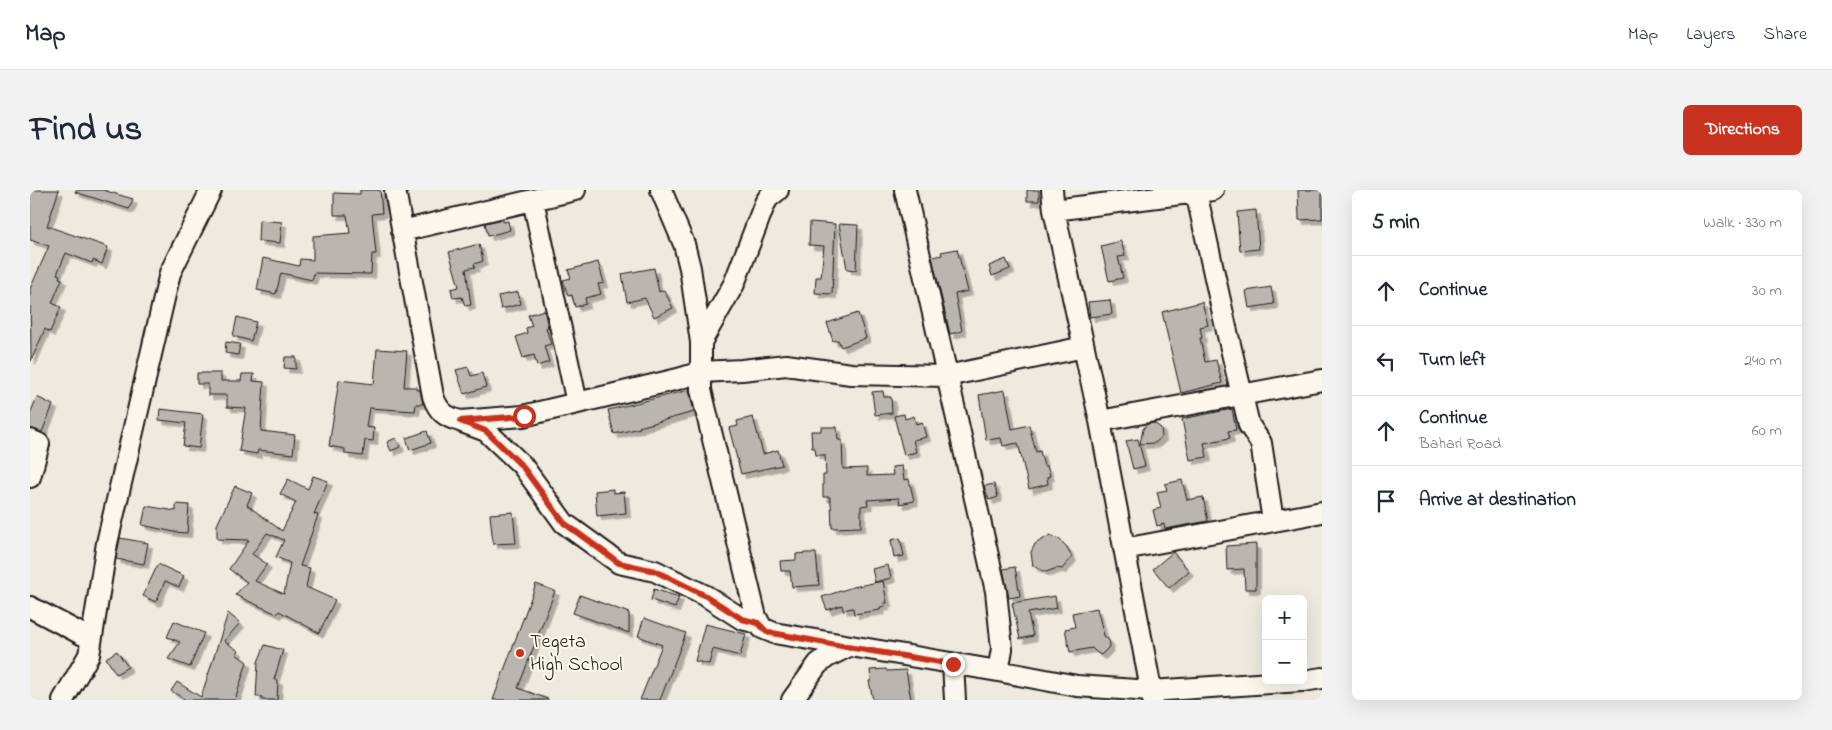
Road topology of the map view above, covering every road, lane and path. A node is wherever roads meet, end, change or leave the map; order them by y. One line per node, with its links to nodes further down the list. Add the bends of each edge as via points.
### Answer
1 (211, 190): 28 (street, via 170,273 107,542)
2 (395, 190): 11 (street)
3 (575, 190): 9 (street)
4 (661, 190): 12 (street, via 684,244)
5 (778, 190): 12 (street, via 765,203 734,284)
6 (905, 190): 15 (street)
7 (1052, 190): 10 (street)
8 (1204, 191): 10 (street); 17 (street)
9 (533, 200): 11 (street); 18 (street)
10 (1054, 210): 13 (street)
11 (402, 231): 19 (street, via 433,396 442,413)
12 (701, 342): 14 (street)
13 (1084, 347): 15 (street); 20 (street)
14 (701, 372): 15 (street, via 786,365 851,374); 18 (street); 27 (street, via 701,390)
15 (947, 376): 31 (street, via 996,591 1002,649)
16 (1322, 380): 17 (street)
17 (1242, 395): 20 (street); 24 (street, via 1249,425 1262,443)
18 (577, 403): 19 (street, via 524,416)
19 (460, 421): 27 (street, via 486,431 522,466 564,523 619,563 655,571 706,596 742,619)
20 (1100, 421): 25 (street)
21 (30, 440): 22 (street, via 39,444)
22 (30, 477)
23 (1322, 512): 24 (street)
24 (1273, 521): 25 (street)
25 (1124, 549): 35 (street)
26 (30, 607): 28 (street)
27 (758, 623): 29 (street, via 774,634)
28 (91, 639): 36 (street, via 89,655)
29 (847, 647): 30 (street); 37 (street, via 818,664)
30 (953, 664): 31 (street); 38 (street)
31 (998, 671): 35 (street)
32 (1322, 678): 33 (street)
33 (1307, 680)
34 (1262, 685): 35 (street)
35 (1152, 696)
36 (63, 700)
37 (792, 700)
38 (955, 700)

